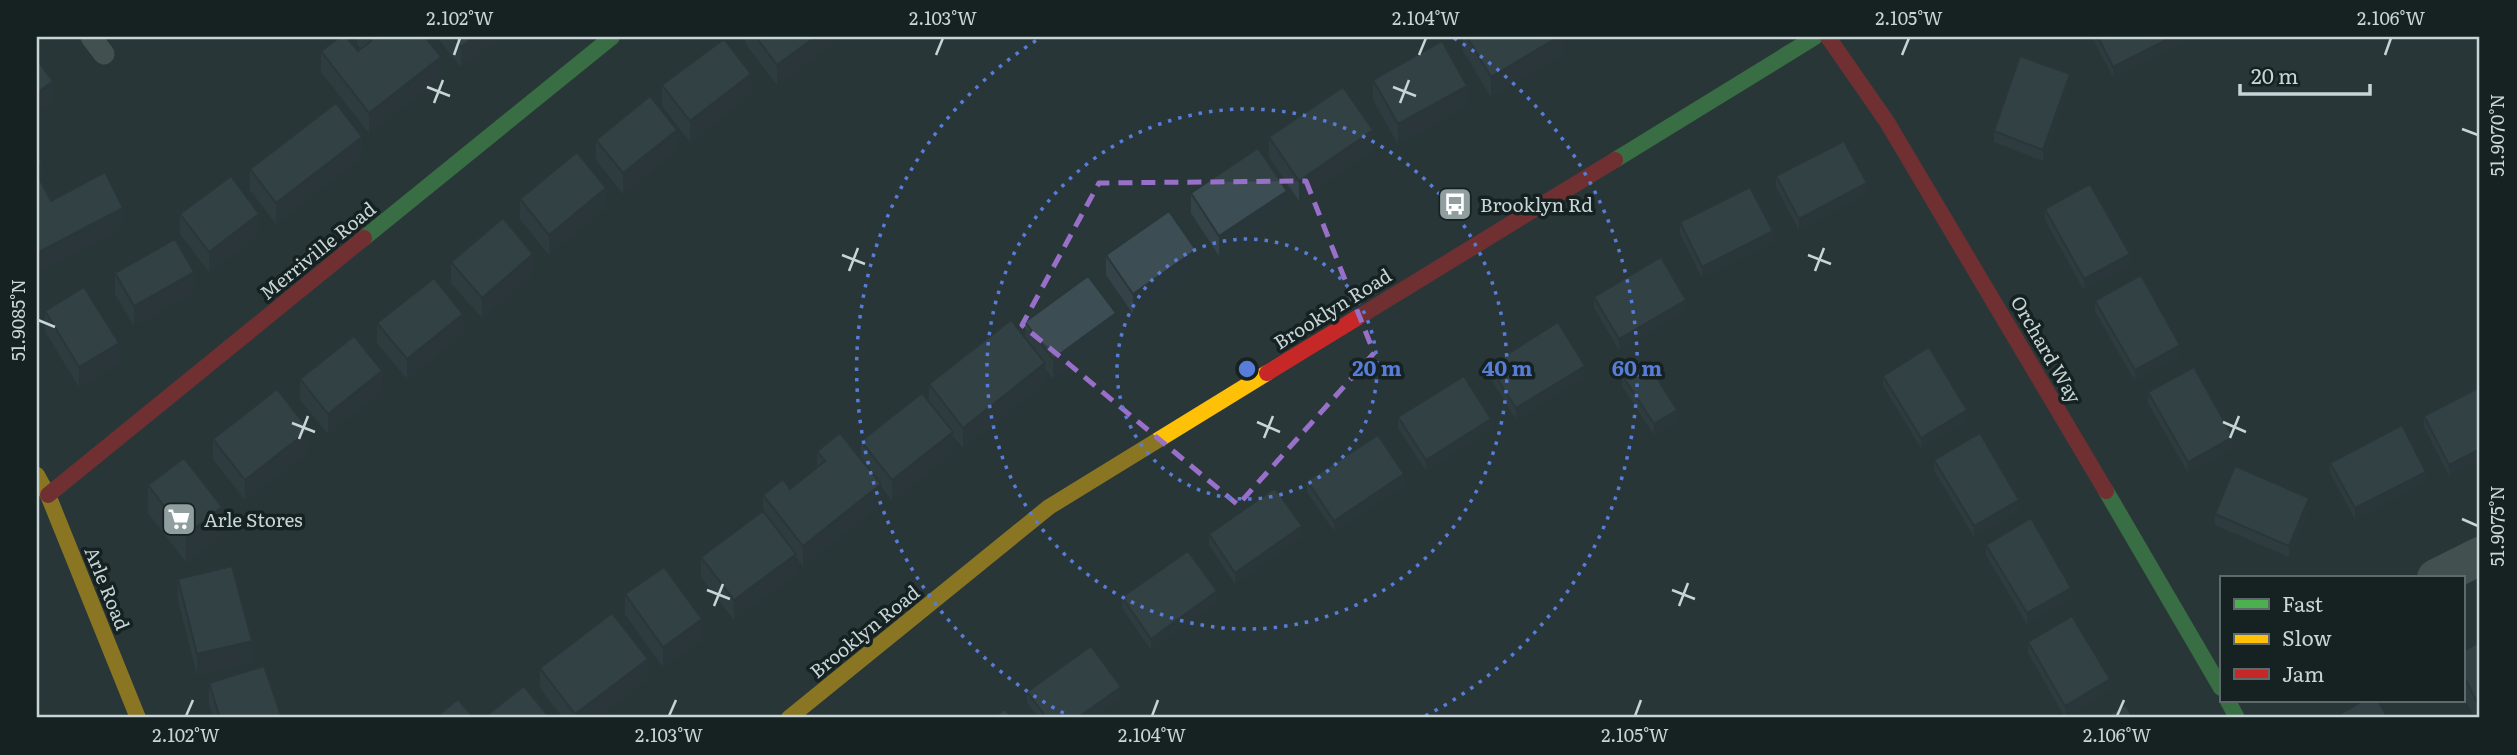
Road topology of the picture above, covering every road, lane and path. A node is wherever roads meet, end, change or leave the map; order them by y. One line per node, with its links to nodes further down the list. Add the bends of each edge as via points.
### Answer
1 (91, 37): 5 (lane)
2 (612, 37): 7 (street, Merriville Road)
3 (1815, 37): 13 (street, Brooklyn Road, via 1049,507)
4 (1828, 37): 10 (street, Orchard Way, via 1947,221)
5 (104, 54)
6 (37, 475): 7 (street, Arle Road)
7 (48, 495): 12 (street, Arle Road)
8 (2480, 556): 9 (street)
9 (2440, 576)
10 (2220, 685)
11 (2229, 702): 14 (street)
12 (138, 718)
13 (789, 718)
14 (2237, 718)

